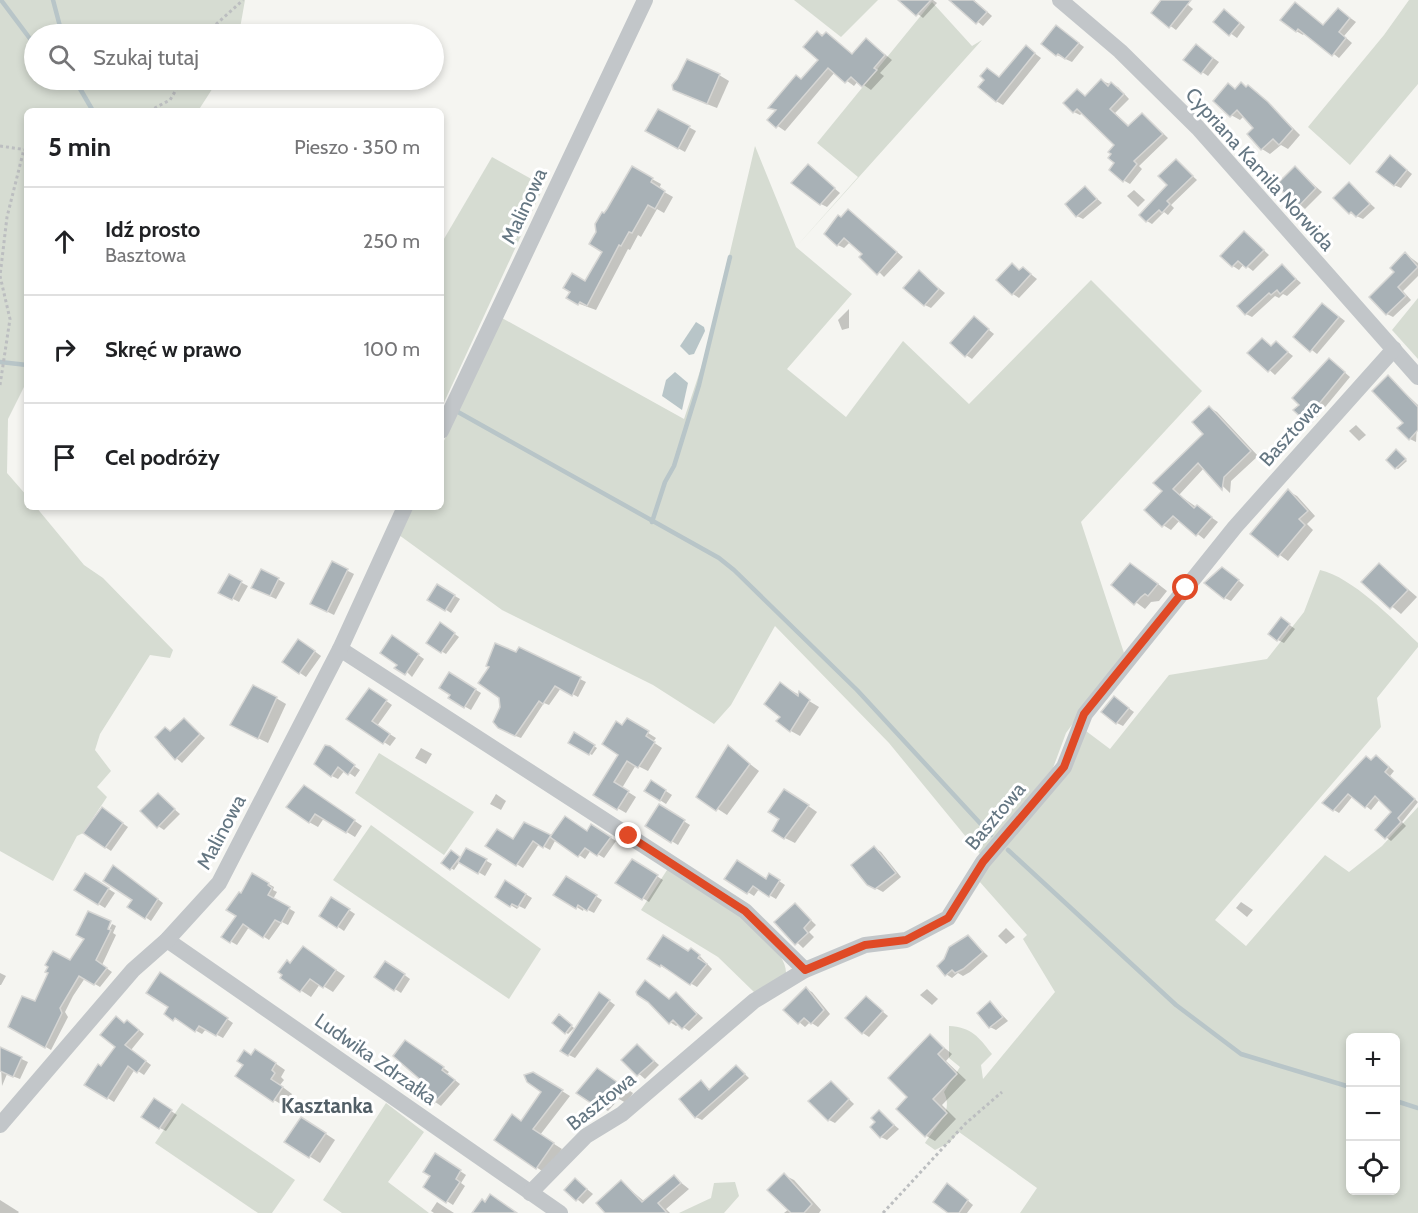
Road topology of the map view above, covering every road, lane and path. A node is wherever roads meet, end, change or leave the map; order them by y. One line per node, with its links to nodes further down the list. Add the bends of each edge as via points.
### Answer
1 (243, 0): 4 (path)
2 (645, 0): 13 (street, Malinowa)
3 (1060, 0): 10 (street, Cypriana Kamila Norwida, via 1120,51 1198,128)
4 (219, 24)
5 (176, 90): 6 (path, via 170,100)
6 (155, 108)
7 (0, 146): 8 (path)
8 (24, 150)
9 (24, 157): 12 (path, via 7,217 0,276 10,319)
10 (1394, 349): 11 (street, Cypriana Kamila Norwida); 17 (street, Basztowa, via 1235,527 1084,714 1064,767 983,862 948,918 906,940 865,945)
11 (1418, 377)
12 (0, 385)
13 (444, 424)
14 (404, 510): 15 (street, Malinowa)
15 (340, 649): 16 (street, Malinowa, via 219,883); 17 (street, via 745,911)
16 (167, 940): 19 (street, Malinowa, via 133,970); 20 (street, Ludwika Zdrzałka)
17 (805, 970): 20 (street, Basztowa, via 754,1001 622,1114 586,1136)
18 (1002, 1092): 22 (path, via 965,1124)
19 (0, 1125)
20 (530, 1193): 21 (street, Ludwika Zdrzałka)
21 (560, 1213)
22 (883, 1213)

